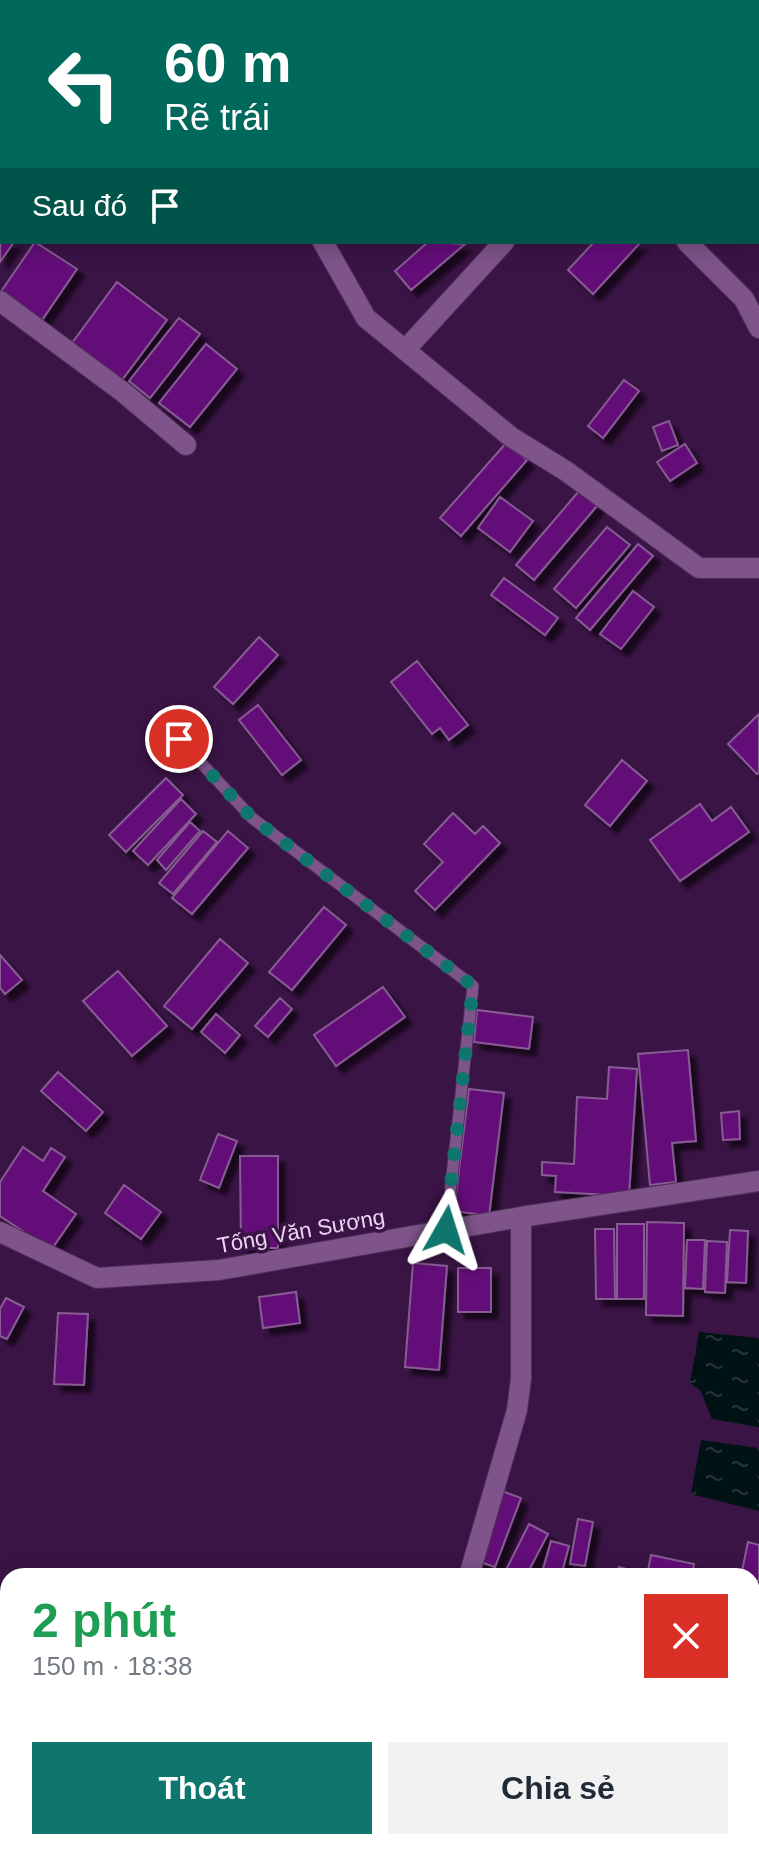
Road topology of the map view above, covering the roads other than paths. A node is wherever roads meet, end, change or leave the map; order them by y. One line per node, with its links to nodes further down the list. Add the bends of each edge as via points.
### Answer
1 (324, 244): 6 (street, via 366,318)
2 (502, 244): 6 (street)
3 (689, 244): 5 (street, via 744,299)
4 (0, 301): 7 (street)
5 (759, 328)
6 (406, 349): 8 (street, via 511,437 699,568)
7 (186, 445)
8 (759, 568)
9 (179, 739): 12 (lane, via 252,818 473,986)
10 (759, 1181): 11 (street, Tống Văn Sương)
11 (521, 1217): 12 (street, Tống Văn Sương); 14 (street, via 517,1410)
12 (446, 1230): 13 (street, Tống Văn Sương, via 219,1270 97,1278)
13 (0, 1232)
14 (471, 1568)

